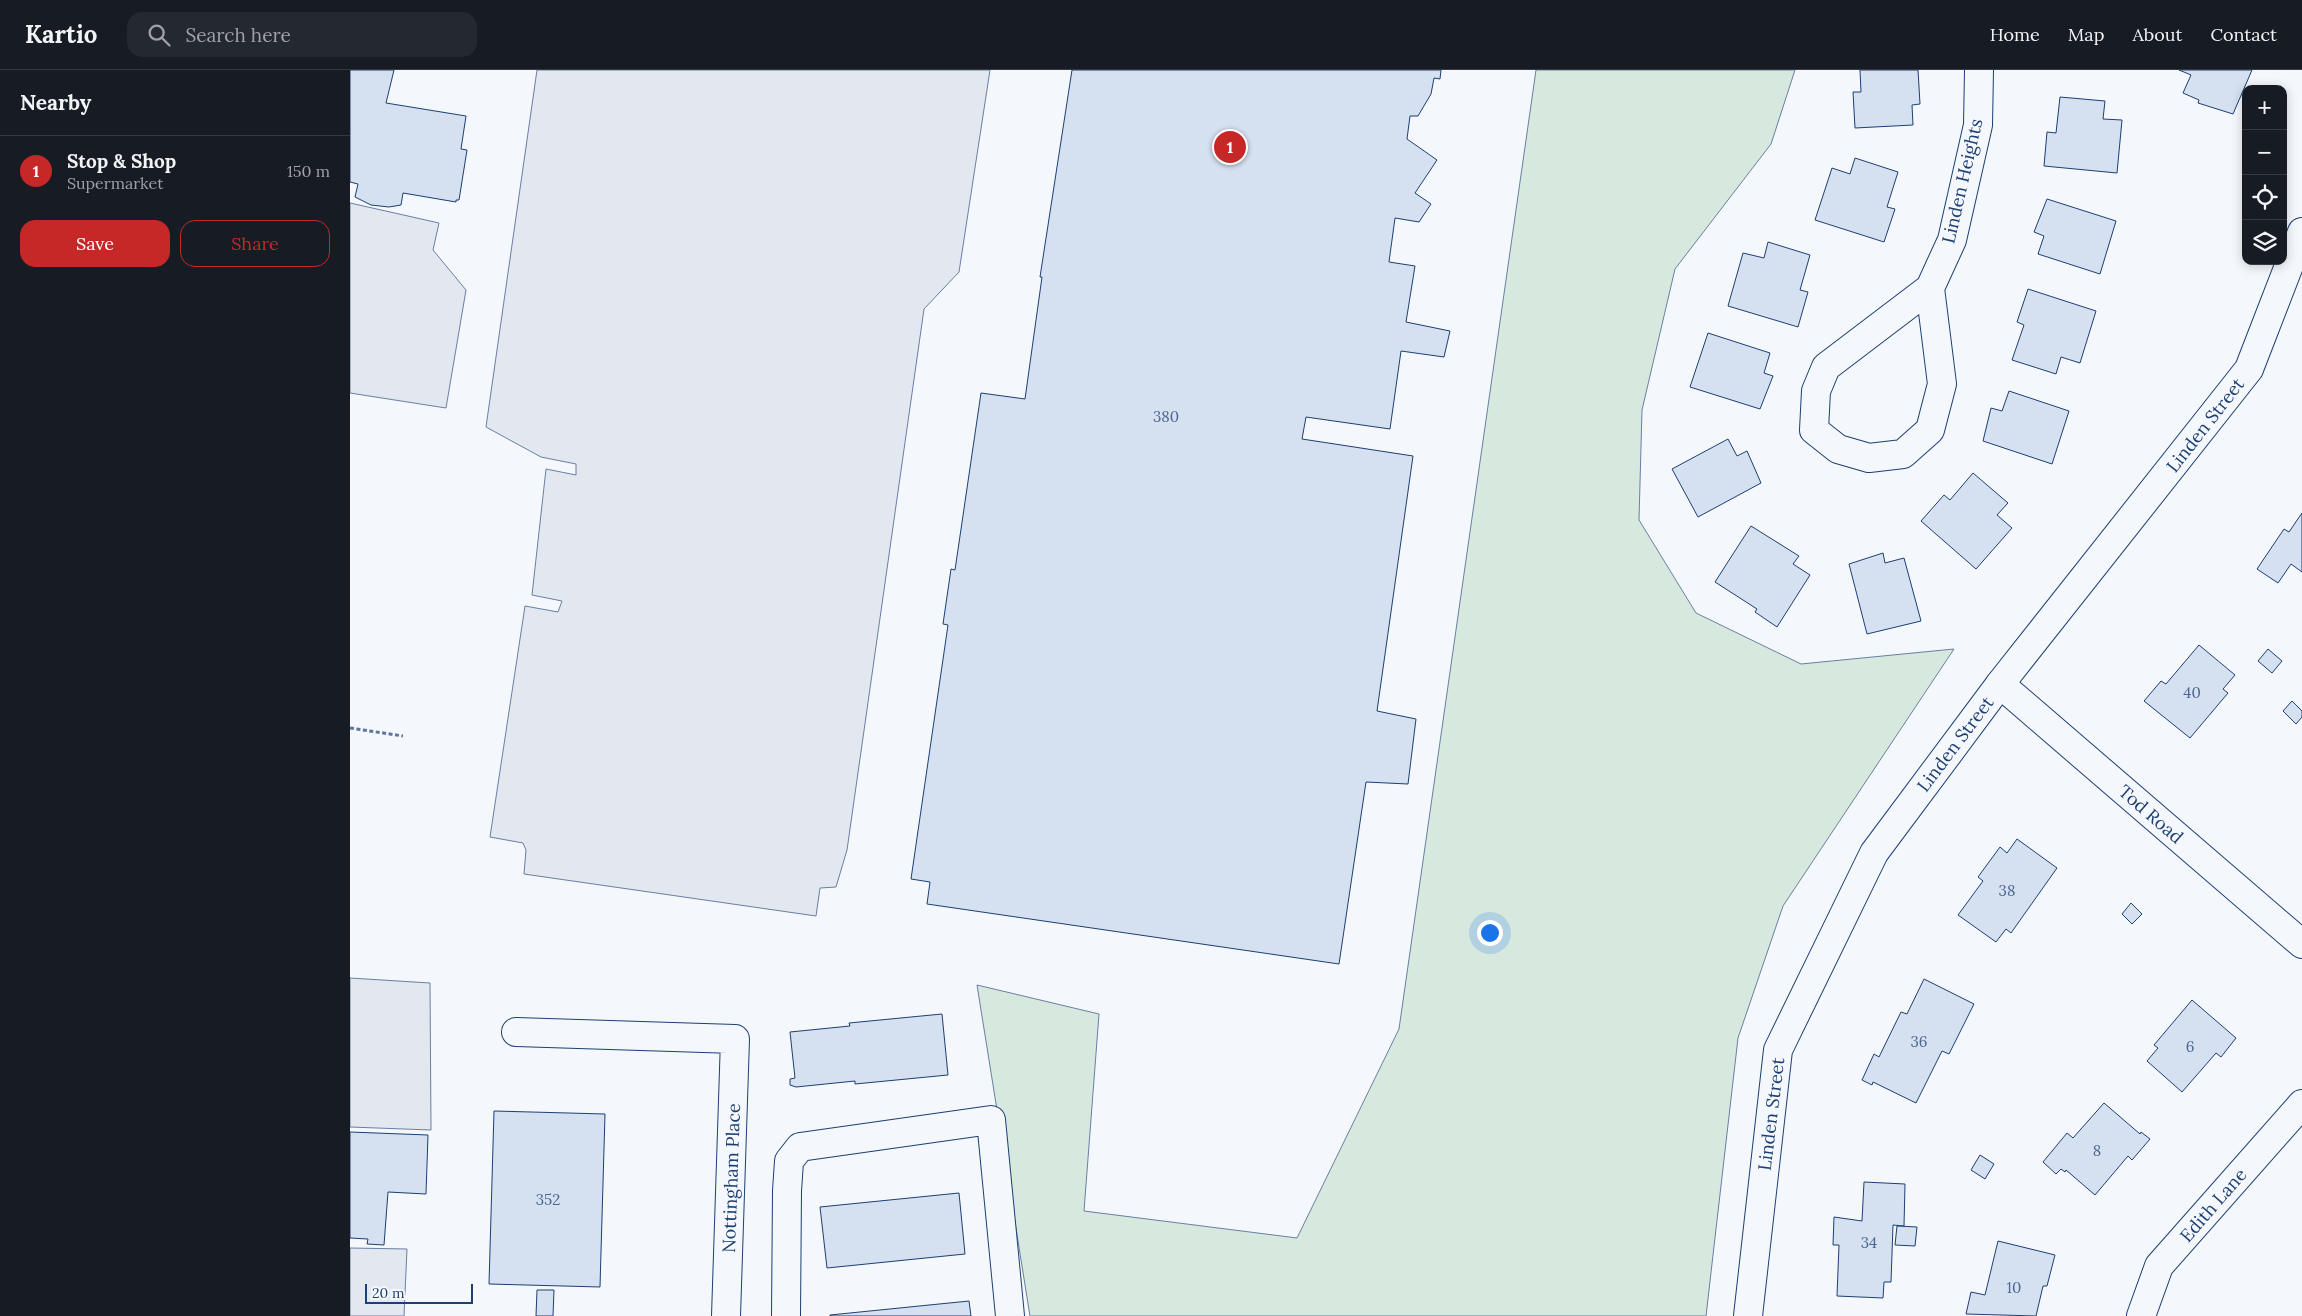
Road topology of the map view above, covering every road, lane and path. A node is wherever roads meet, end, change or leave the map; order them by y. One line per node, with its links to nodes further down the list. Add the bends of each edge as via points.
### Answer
1 (1978, 70): 3 (street, Linden Heights, via 1978,125 1952,240)
2 (2302, 232): 4 (street, Linden Street, via 2249,368)
3 (1930, 288): 3 (street, Linden Heights, via 1826,367 1816,391 1814,430 1838,449 1869,458 1903,454 1930,430 1942,384)
4 (2000, 684): 7 (street, Tod Road); 13 (street, Linden Street, via 1874,853 1778,1050)
5 (350, 728): 6 (path)
6 (403, 736)
7 (2302, 944)
8 (516, 1032): 10 (street, Nottingham Place, via 735,1040)
9 (2302, 1104): 14 (street, Edith Lane, via 2159,1266)
10 (726, 1316)
11 (786, 1316): 12 (street, via 789,1161 800,1146 991,1120)
12 (1010, 1316)
13 (1748, 1316)
14 (2141, 1316)

